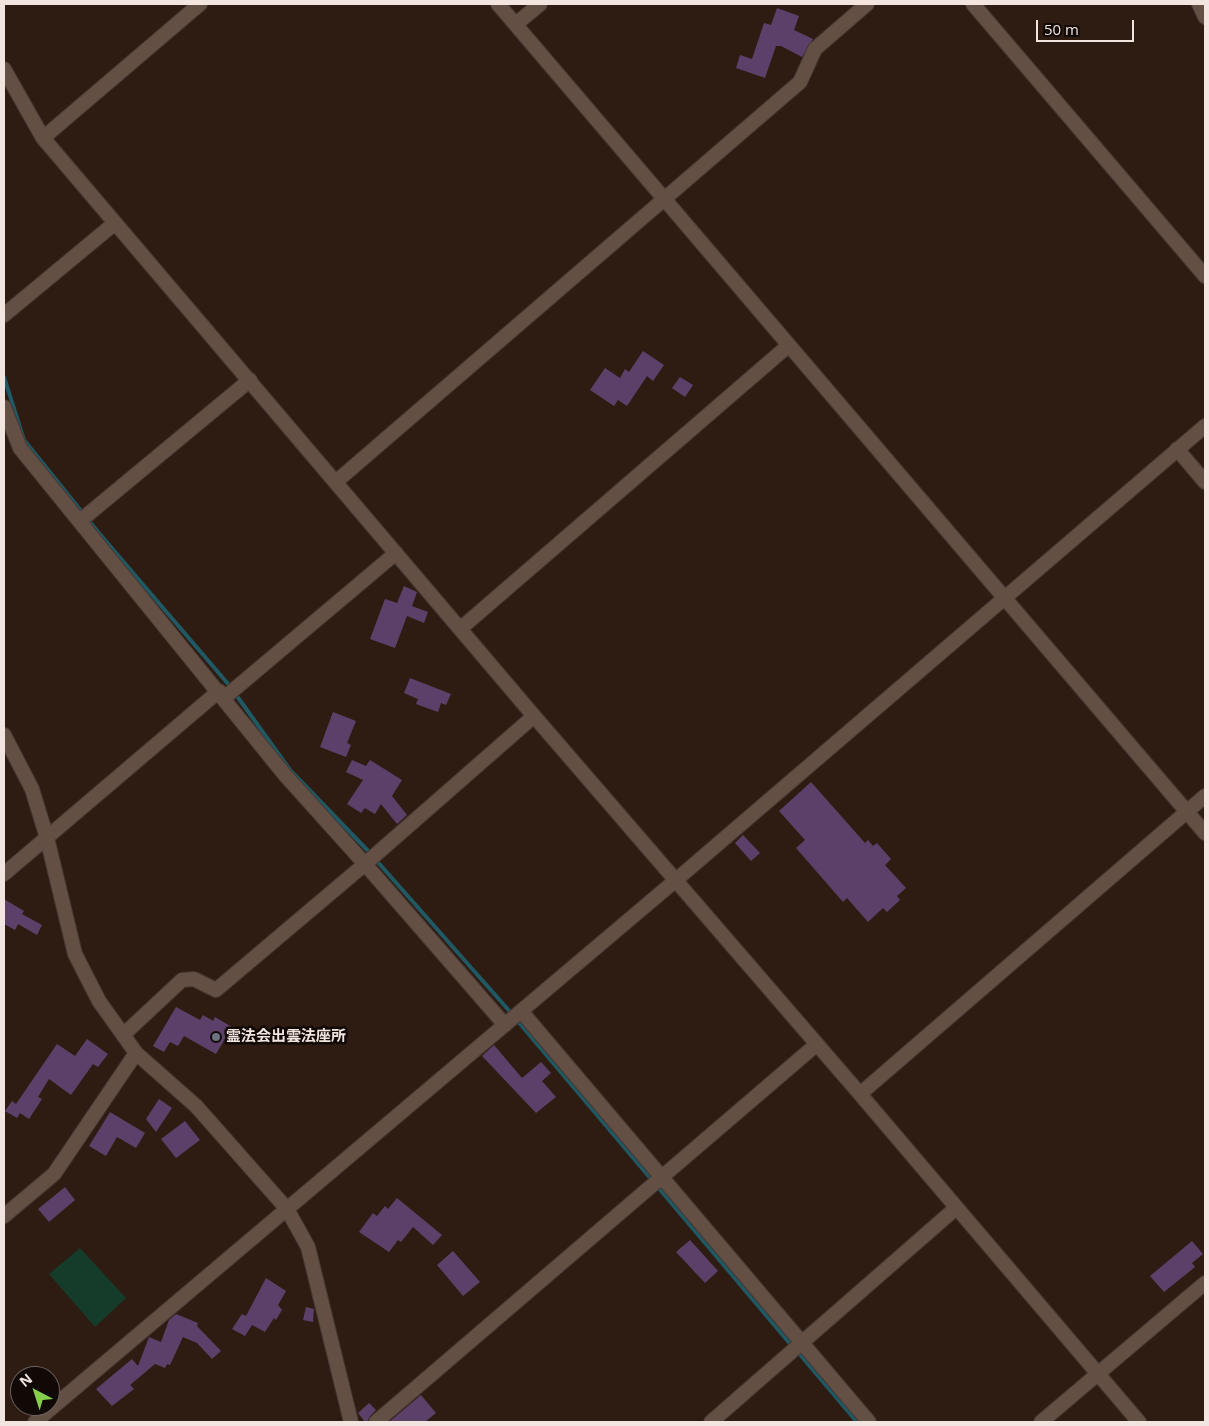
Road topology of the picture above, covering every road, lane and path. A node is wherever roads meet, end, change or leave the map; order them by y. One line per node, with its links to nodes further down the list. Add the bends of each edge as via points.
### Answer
1 (200, 4): 10 (street)
2 (498, 4): 8 (street)
3 (540, 4): 8 (street)
4 (867, 4): 11 (street, via 815,49 800,82)
5 (973, 4): 13 (street)
6 (1199, 4): 7 (street)
7 (1205, 16)
8 (516, 24): 11 (street)
9 (4, 69): 10 (street)
10 (43, 138): 12 (street)
11 (666, 198): 15 (street); 20 (street, via 338,480)
12 (116, 223): 14 (street); 16 (street)
13 (1205, 276)
14 (4, 315)
15 (789, 345): 24 (street); 25 (street)
16 (250, 380): 20 (street); 22 (street)
17 (4, 407): 22 (street, via 20,448)
18 (1205, 426): 19 (street)
19 (1177, 449): 21 (street); 24 (street)
20 (334, 479): 23 (street)
21 (1205, 482)
22 (80, 521): 26 (street)
23 (396, 553): 25 (street); 26 (street)
24 (1005, 599): 30 (street); 35 (street)
25 (460, 629): 27 (street)
26 (221, 694): 32 (street); 33 (street, via 285,775)
27 (534, 716): 33 (street); 35 (street)
28 (4, 735): 32 (street, via 32,789)
29 (1205, 796): 30 (street)
30 (1188, 812): 31 (street); 41 (street)
31 (1205, 832)
32 (47, 838): 34 (street); 38 (street, via 75,954 99,1001)
33 (365, 864): 37 (street); 38 (street, via 216,990 194,979 182,980)
34 (4, 874)
35 (676, 880): 36 (street); 39 (street)
36 (521, 1011): 37 (street); 42 (street)
37 (505, 1025): 44 (street)
38 (123, 1035): 40 (street)
39 (817, 1044): 41 (street); 42 (street)
40 (136, 1053): 44 (street, via 196,1106); 45 (street, via 54,1174)
41 (860, 1094): 43 (street)
42 (662, 1177): 47 (street); 51 (street)
43 (956, 1208): 47 (street); 48 (street)
44 (287, 1209): 49 (street); 50 (street, via 308,1247)
45 (4, 1216)
46 (1205, 1283): 48 (street)
47 (802, 1342): 52 (street); 53 (street)
48 (1099, 1375): 54 (street); 55 (street)
49 (36, 1422)
50 (351, 1422)
51 (376, 1422)
52 (711, 1422)
53 (869, 1422)
54 (1041, 1422)
55 (1139, 1422)

